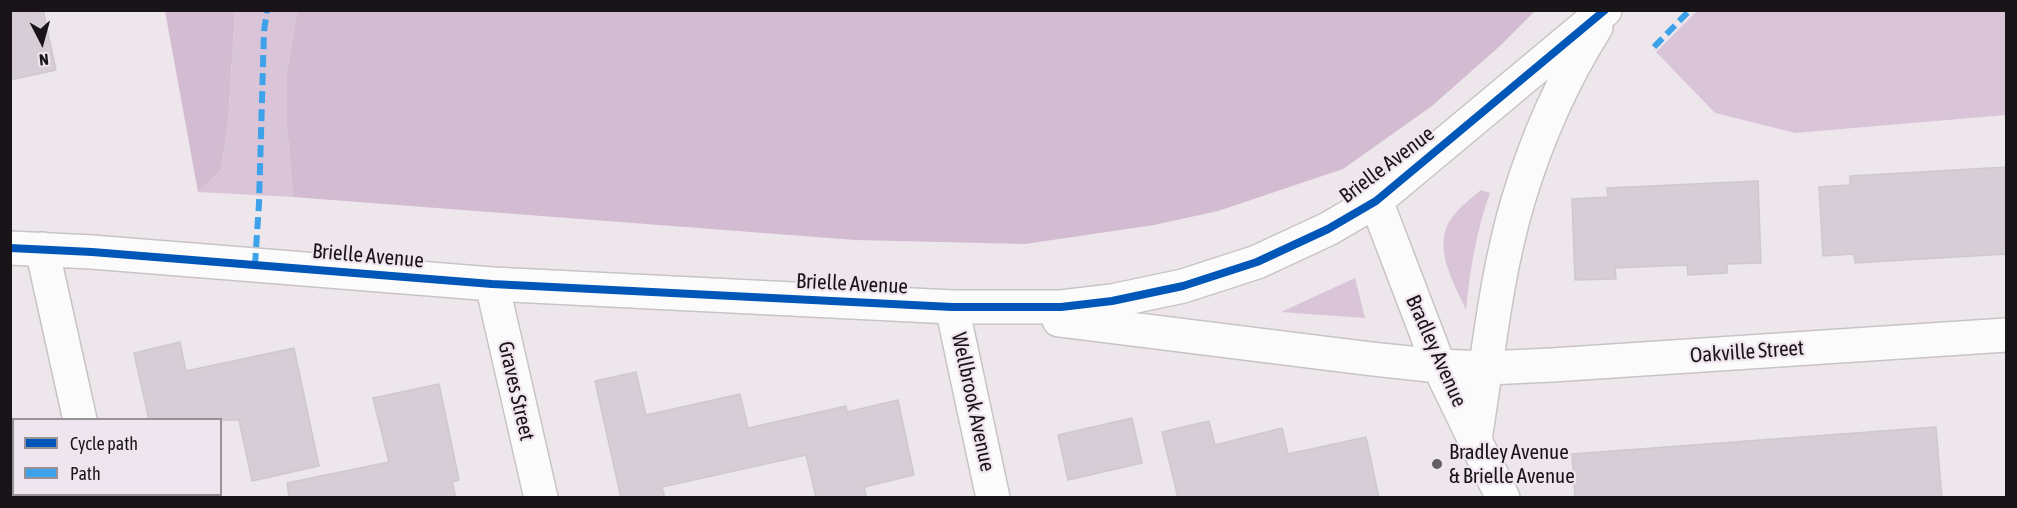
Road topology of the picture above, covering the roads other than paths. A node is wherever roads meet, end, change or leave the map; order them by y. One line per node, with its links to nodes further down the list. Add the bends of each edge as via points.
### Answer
1 (1606, 10): 2 (street, Brielle Avenue); 8 (street, Brielle Avenue, via 1549,114 1518,202 1498,287)
2 (1376, 201): 5 (street, Brielle Avenue, via 1328,229 1257,262 1183,286 1112,302 1061,308); 7 (street, Bradley Avenue)
3 (26, 248): 4 (street, Brielle Avenue); 9 (street)
4 (492, 284): 5 (street, Brielle Avenue); 11 (street, Graves Street)
5 (952, 307): 7 (street, Brielle Avenue); 12 (street, Wellbrook Avenue)
6 (2007, 334): 8 (street, Oakville Street)
7 (1439, 366): 8 (street, Brielle Avenue); 10 (street, Bradley Avenue)
8 (1487, 368): 10 (street, Brielle Avenue)
9 (79, 418)
10 (1475, 439): 13 (street, Bradley Avenue)
11 (541, 498)
12 (993, 498)
13 (1503, 498)

